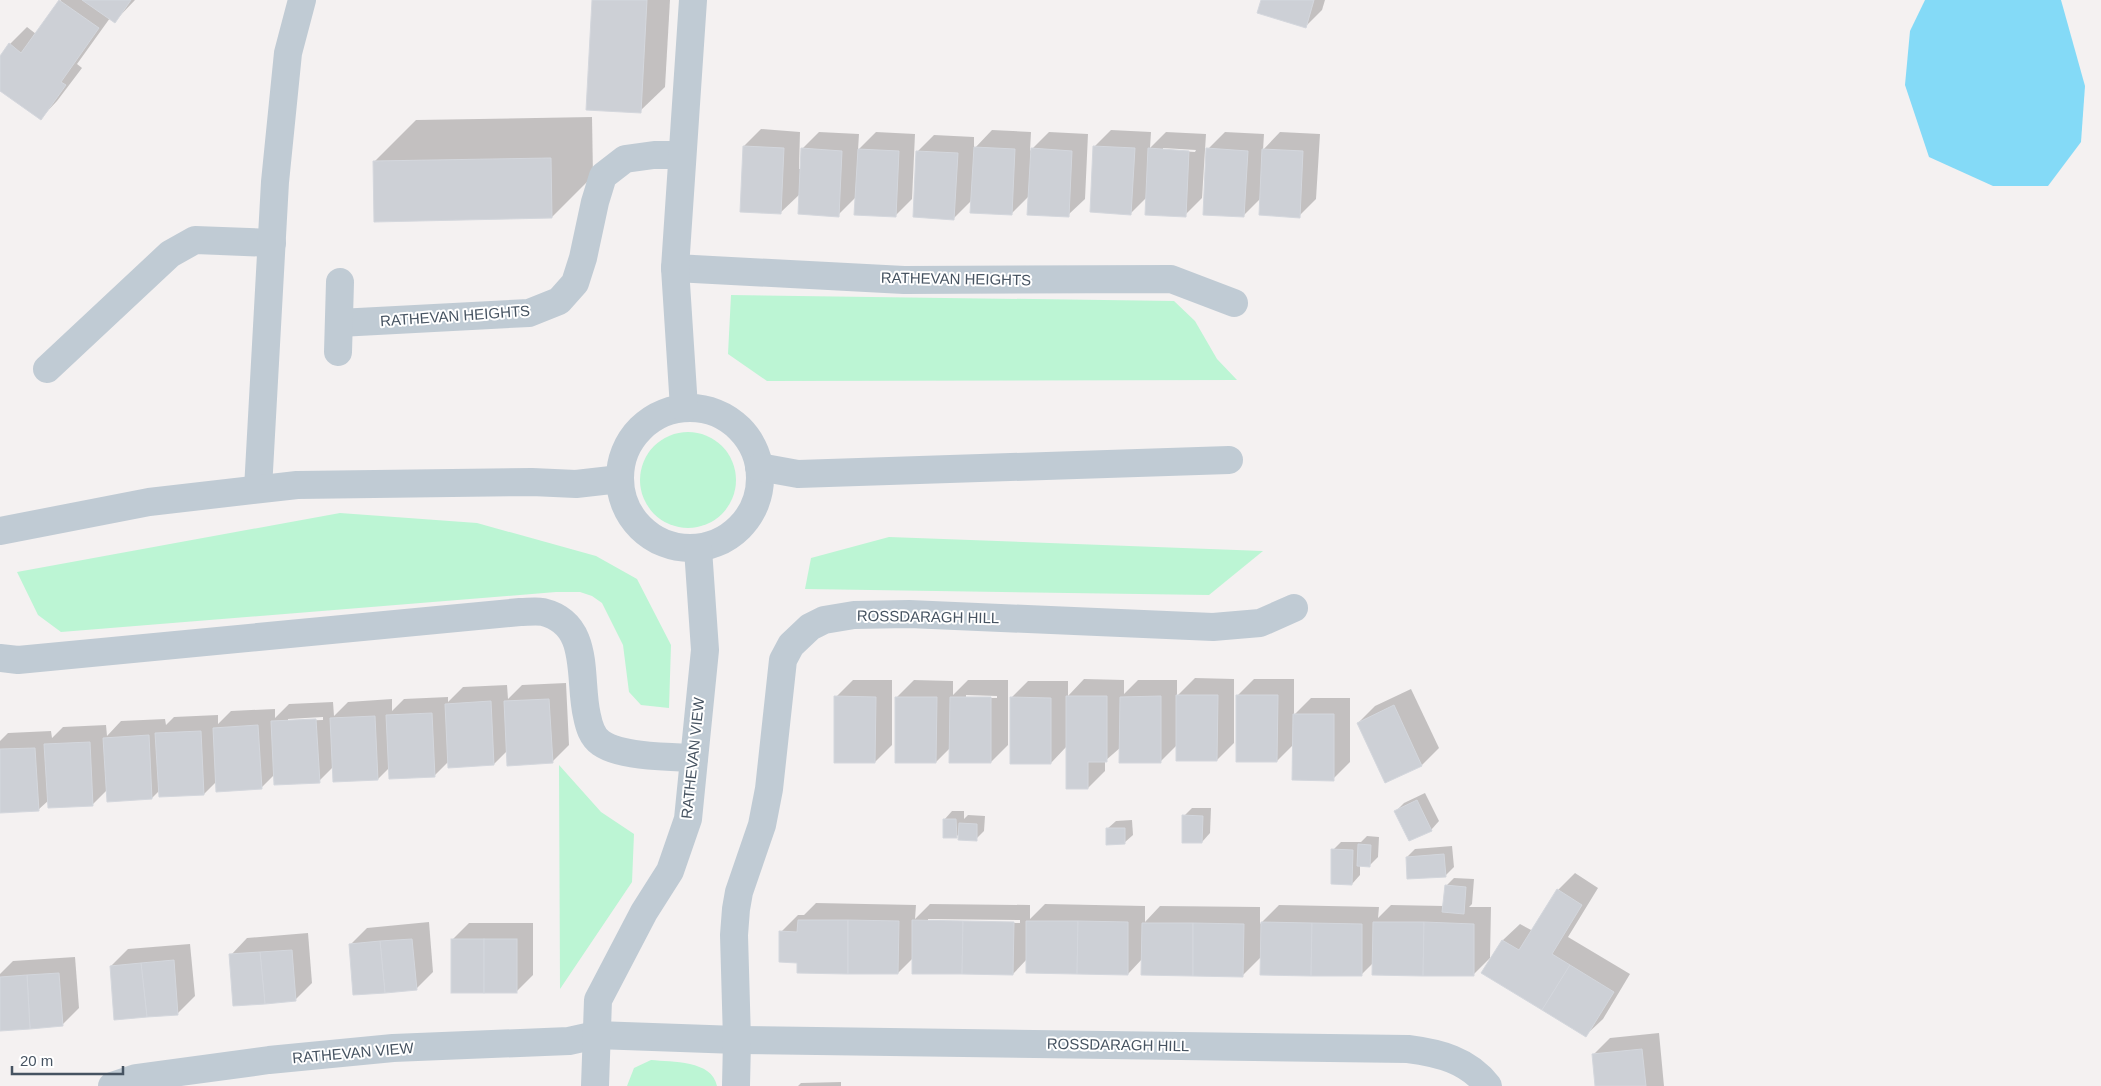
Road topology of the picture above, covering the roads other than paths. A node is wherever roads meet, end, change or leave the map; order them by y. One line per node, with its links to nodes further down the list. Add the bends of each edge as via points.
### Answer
1 (302, 0): 4 (street, via 288,53)
2 (693, 0): 3 (street)
3 (682, 155): 5 (street); 8 (street, RATHEVAN HEIGHTS, via 625,159 603,176 575,283 559,301 529,314)
4 (272, 243): 10 (street, via 195,240 170,254); 15 (street)
5 (675, 268): 7 (street, RATHEVAN HEIGHTS, via 904,280 1171,279); 11 (street)
6 (340, 282): 8 (street)
7 (1234, 303)
8 (339, 323): 9 (street)
9 (338, 352)
10 (48, 369)
11 (684, 408): 13 (street, via 705,409 724,417 741,430 753,447); 14 (street, via 662,413 642,426 628,443 620,465)
12 (1229, 460): 13 (street, via 798,474)
13 (760, 467): 17 (street, via 760,488 753,510 739,529 720,542)
14 (620, 479): 15 (street, via 576,484 297,485); 17 (street, via 625,507 637,526 654,540 667,545)
15 (258, 489): 16 (street, via 149,502)
16 (0, 531)
17 (698, 549): 20 (street, RATHEVAN VIEW, via 705,650)
18 (1294, 608): 23 (street, ROSSDARAGH HILL, via 1260,623 1212,627 909,614 854,615 824,620 810,627 791,645 783,660 770,789 739,892 734,935)
19 (0, 658): 20 (street, via 18,660 543,612 567,625 576,638 582,660 583,699 590,730 598,741 610,748 648,756)
20 (694, 758): 21 (street, RATHEVAN VIEW, via 688,819 670,871 644,912 598,1000)
21 (596, 1035): 22 (street, RATHEVAN VIEW); 24 (street, RATHEVAN VIEW, via 569,1041 393,1048 269,1060 136,1078); 25 (street, RATHEVAN VIEW)
22 (658, 1036): 23 (street, ROSSDARAGH HILL)
23 (737, 1040): 26 (street, ROSSDARAGH HILL); 27 (street, ROSSDARAGH HILL, via 1408,1049 1440,1054 1454,1060 1480,1075)
24 (112, 1086)
25 (595, 1086)
26 (736, 1086)
27 (1488, 1086)

